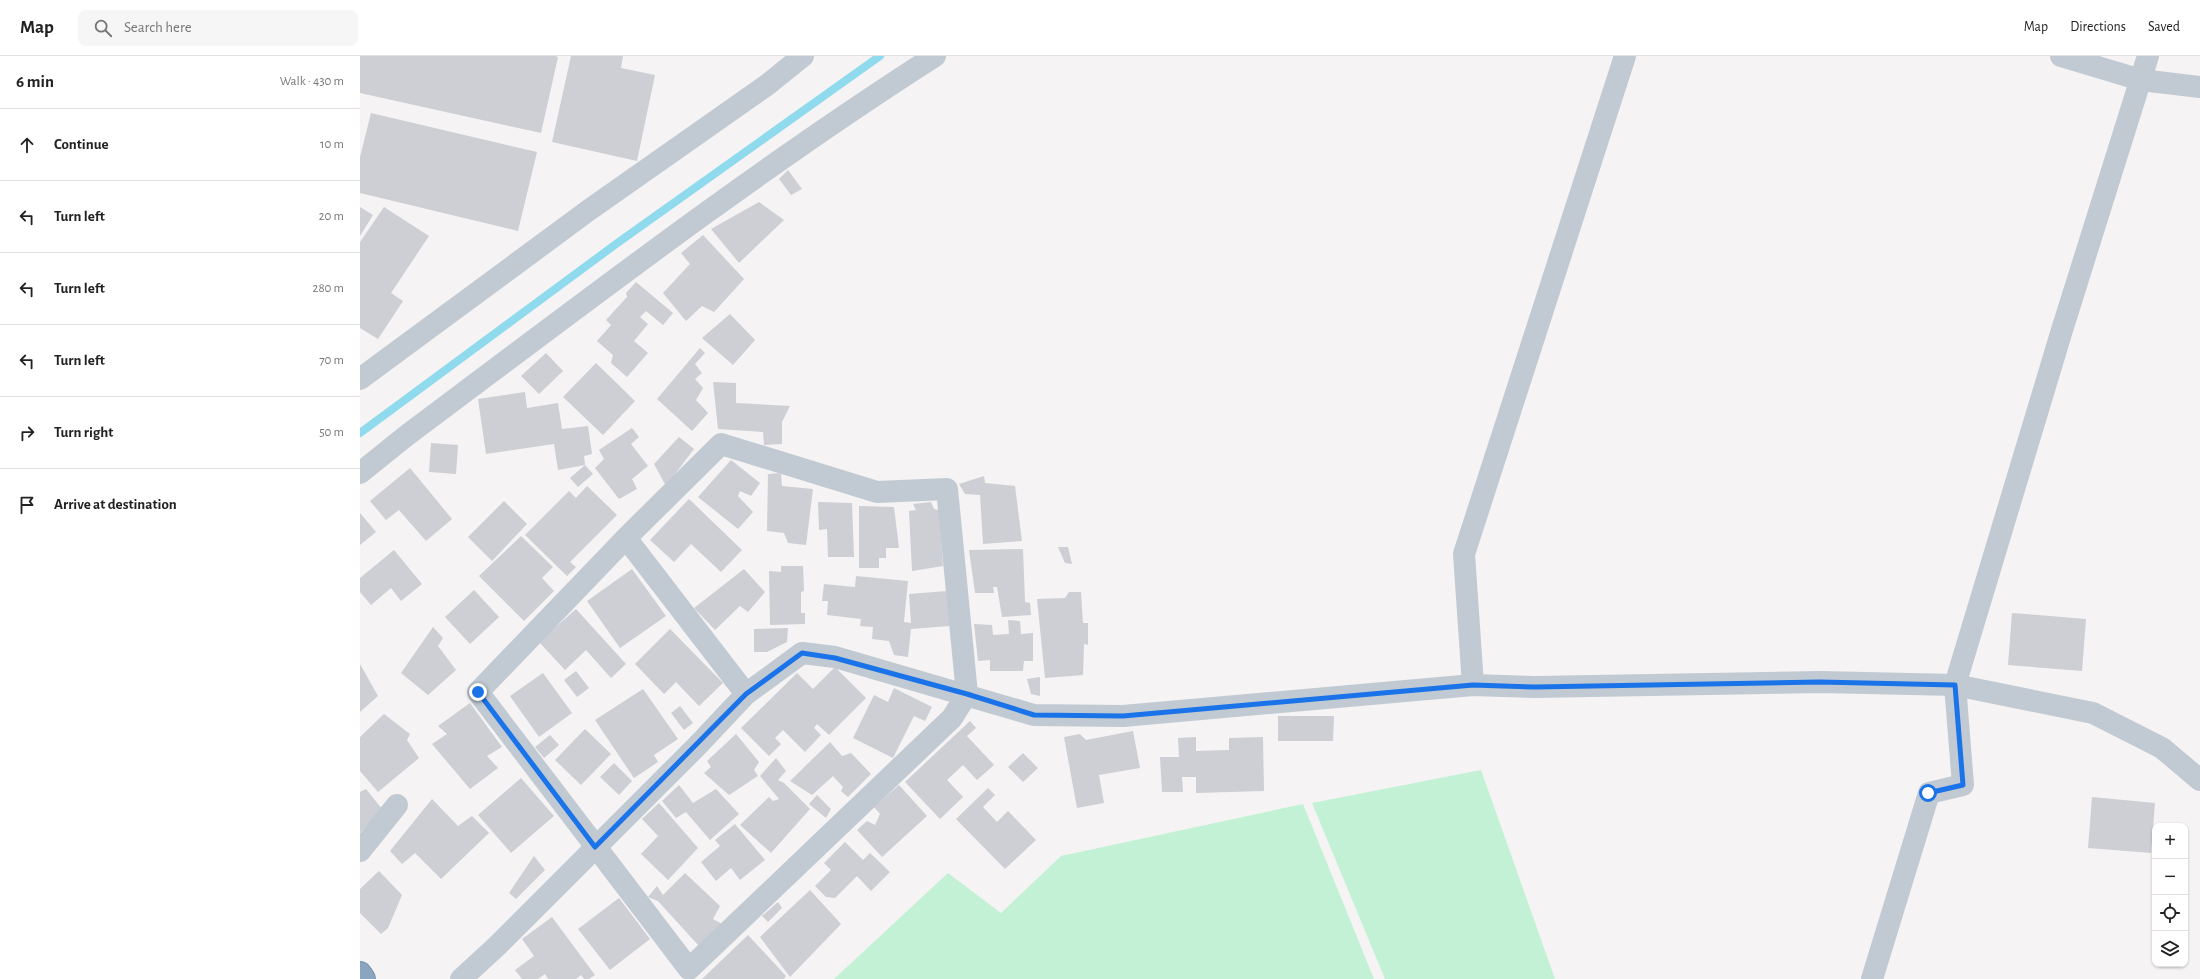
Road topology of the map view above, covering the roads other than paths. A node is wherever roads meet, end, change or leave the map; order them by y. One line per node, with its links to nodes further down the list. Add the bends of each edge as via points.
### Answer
1 (803, 56): 8 (street, via 768,85 588,210)
2 (935, 56): 9 (street, via 869,98 705,214)
3 (1625, 56): 11 (street, via 1464,554)
4 (2061, 56): 6 (street)
5 (2148, 56): 6 (street)
6 (2141, 80): 7 (street); 12 (street, via 2062,330)
7 (2200, 87)
8 (360, 379)
9 (360, 473)
10 (626, 538): 13 (street); 14 (street, via 721,444 877,492 946,489); 17 (street, via 478,692)
11 (1473, 685): 12 (street, via 1535,687 1820,682); 14 (street, via 1123,716 1034,715)
12 (1955, 685): 15 (street, via 2093,714 2162,748); 22 (street, via 1963,785 1928,793)
13 (746, 694): 14 (street, via 802,653 835,658); 17 (street)
14 (967, 694): 17 (street, via 952,718 689,969)
15 (2200, 780)
16 (397, 805): 18 (street)
17 (595, 847): 21 (street)
18 (360, 851)
19 (360, 973): 20 (highway)
20 (364, 979)
21 (461, 979)
22 (1872, 979)

